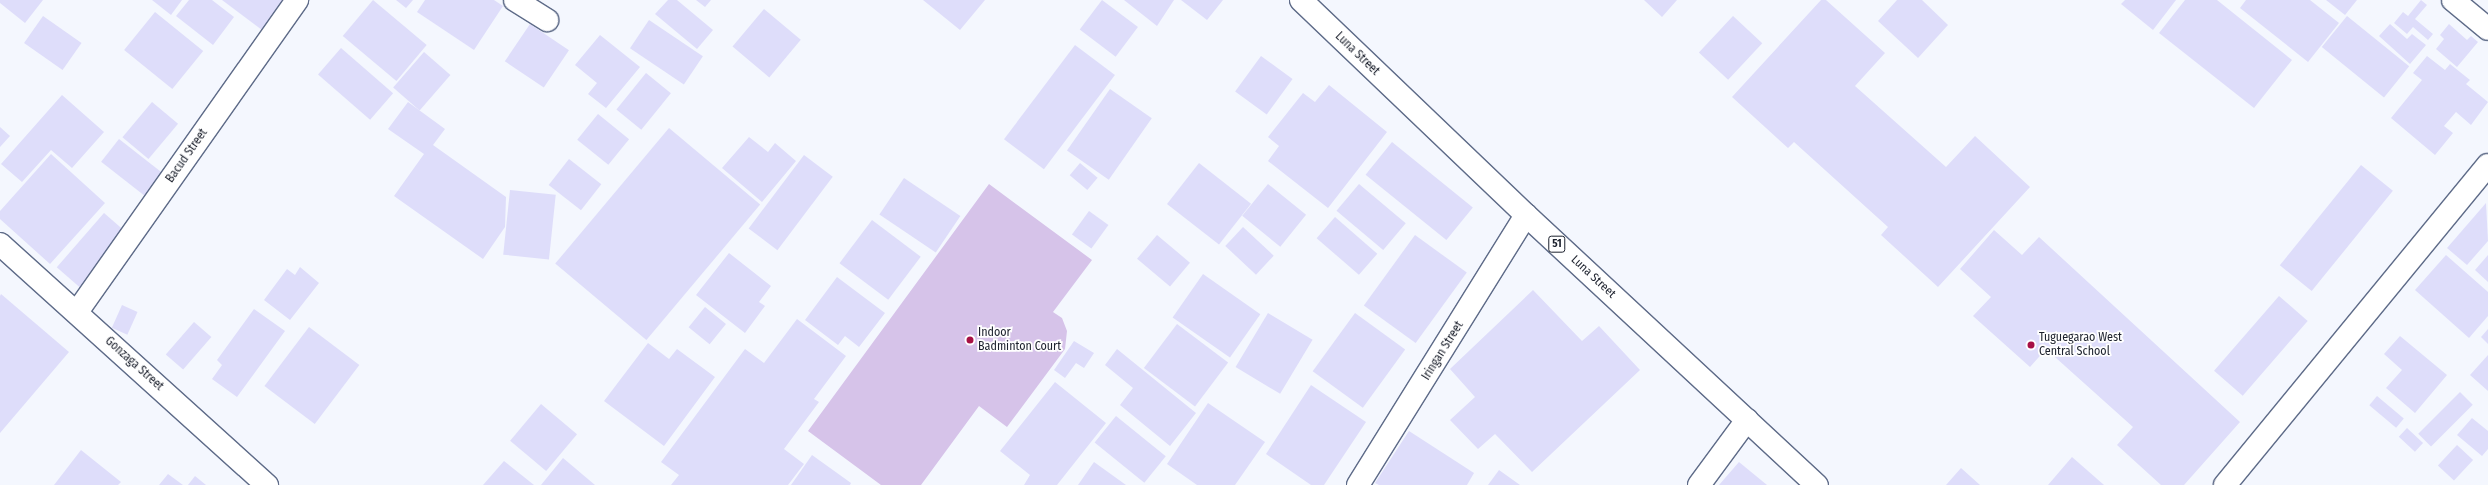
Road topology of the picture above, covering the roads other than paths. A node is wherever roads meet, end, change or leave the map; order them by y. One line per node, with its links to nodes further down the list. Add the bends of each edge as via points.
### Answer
1 (297, 0): 11 (street, Bacud Street)
2 (515, 0): 5 (street)
3 (1301, 0): 9 (street, Luna Street / 51)
4 (2453, 0): 6 (street)
5 (547, 20)
6 (2488, 29)
7 (2488, 165): 8 (street)
8 (2481, 190): 17 (street)
9 (1526, 215): 12 (street, Luna Street / 51); 14 (street, Iringan Street)
10 (0, 244): 11 (street, Gonzaga Street)
11 (77, 312): 13 (street, Gonzaga Street)
12 (1747, 420): 15 (street); 16 (street, Luna Street / 51)
13 (267, 485)
14 (1358, 485)
15 (1699, 485)
16 (1817, 485)
17 (2225, 485)

